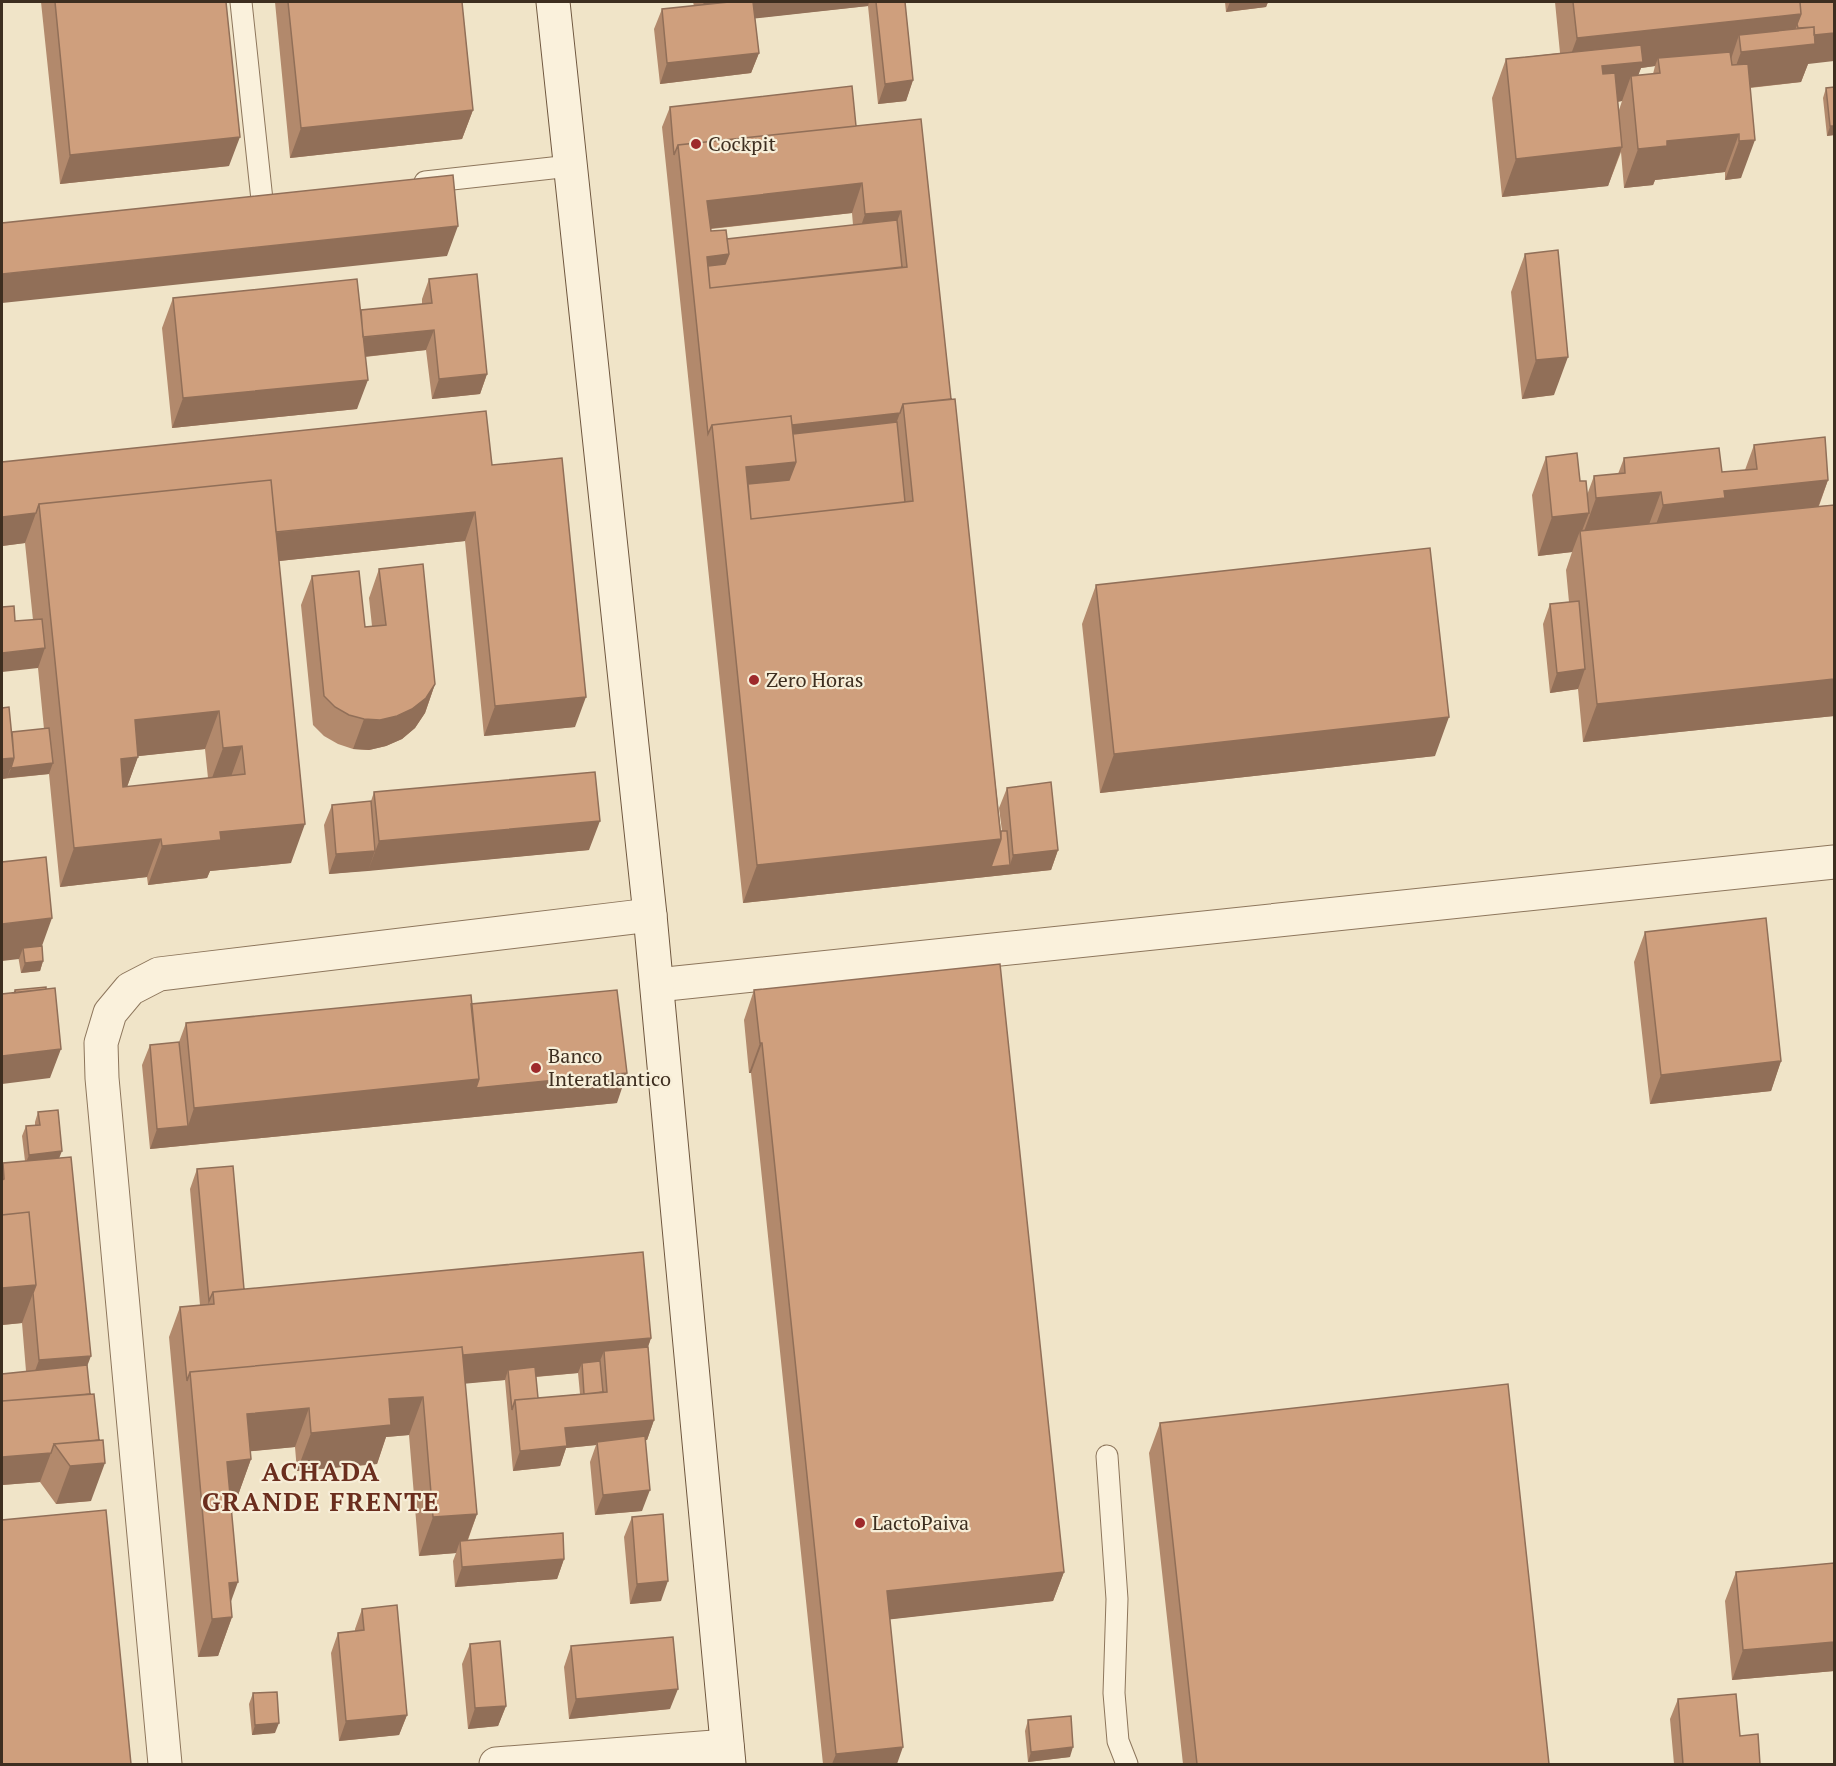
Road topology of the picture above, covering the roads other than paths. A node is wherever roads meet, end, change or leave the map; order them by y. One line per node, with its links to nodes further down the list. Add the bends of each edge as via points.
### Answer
1 (241, 2): 6 (lane)
2 (553, 2): 3 (street)
3 (570, 166): 4 (lane); 9 (street)
4 (404, 184)
5 (286, 197): 6 (lane)
6 (262, 200): 7 (lane)
7 (239, 202)
8 (1834, 862): 10 (street)
9 (650, 915): 10 (street); 13 (street, via 159,974 130,989 111,1013 101,1043 102,1078)
10 (657, 985): 12 (street)
11 (1107, 1456): 15 (lane, via 1117,1599 1114,1693 1118,1741)
12 (728, 1755): 14 (street)
13 (165, 1764)
14 (496, 1764)
15 (1127, 1764)

